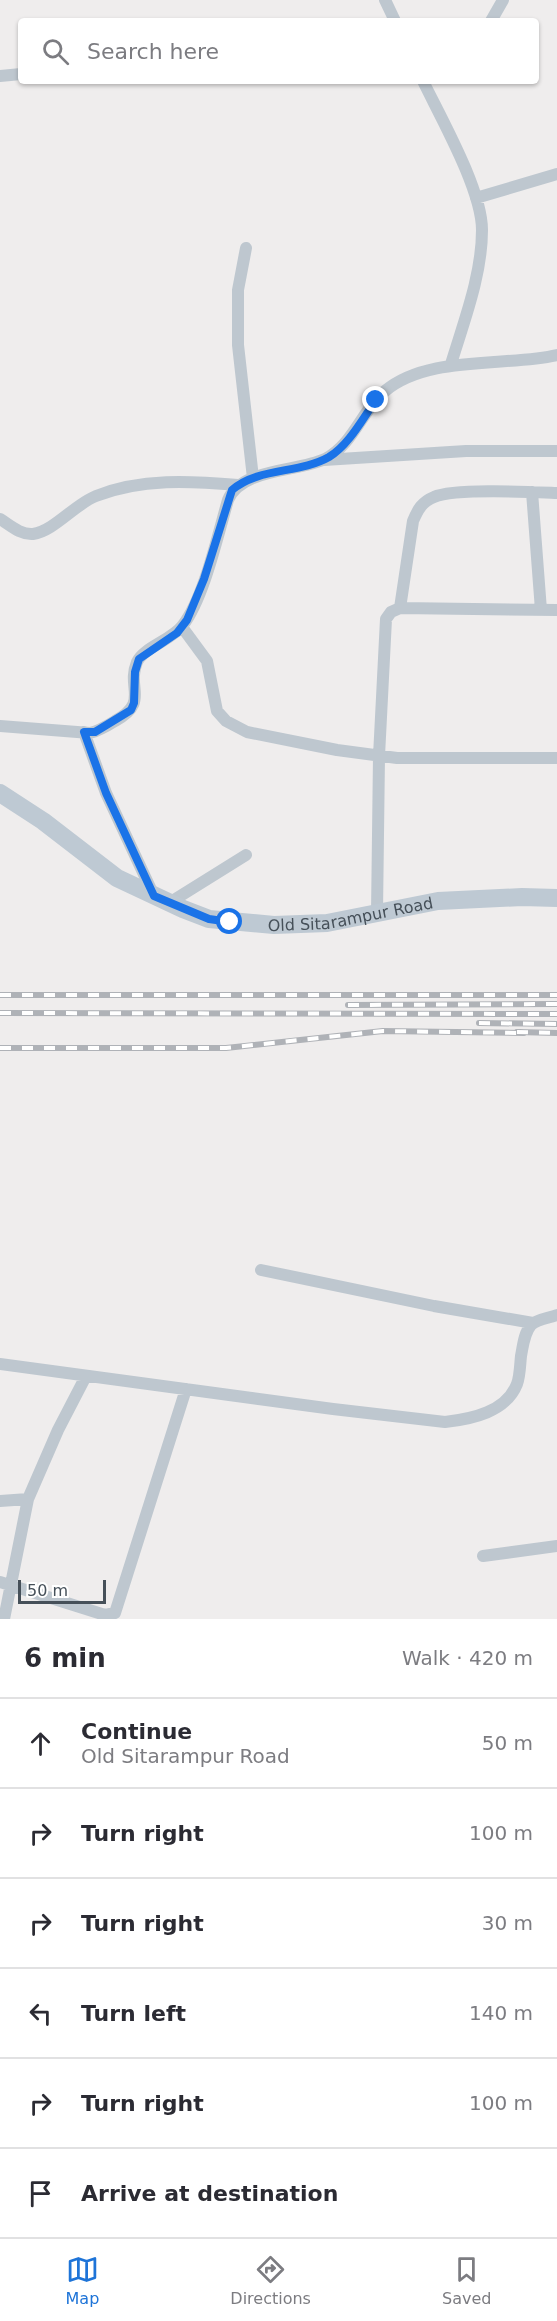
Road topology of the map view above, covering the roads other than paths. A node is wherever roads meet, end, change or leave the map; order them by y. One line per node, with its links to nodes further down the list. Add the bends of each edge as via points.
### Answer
1 (385, 0): 3 (street)
2 (503, 0): 4 (street)
3 (394, 18)
4 (493, 18)
5 (18, 74): 6 (street)
6 (0, 76)
7 (424, 84): 9 (street)
8 (557, 174): 9 (street)
9 (476, 198): 12 (street, via 482,229 480,264)
10 (246, 248): 15 (street, via 238,290 238,345)
11 (557, 355): 12 (street, via 525,361)
12 (451, 364): 14 (street, via 408,378 385,391 344,444)
13 (557, 452): 14 (street, via 466,451)
14 (323, 460): 15 (street)
15 (254, 478): 16 (street)
16 (238, 485): 19 (street, via 188,481 119,489 95,496 30,534); 23 (street, via 228,500 204,579)
17 (532, 492): 18 (street); 20 (street, via 445,493 418,508); 21 (street)
18 (557, 493)
19 (0, 519)
20 (400, 608): 21 (street); 26 (street, via 386,619)
21 (541, 610): 22 (street)
22 (557, 610)
23 (182, 627): 25 (street, via 139,659 131,710 95,732); 26 (street, via 207,661 217,711 226,721 247,732)
24 (0, 726): 25 (street)
25 (84, 732): 31 (street, via 106,793)
26 (379, 756): 27 (street); 32 (street)
27 (557, 758)
28 (0, 793): 31 (street, Old Sitarampur Road, via 117,878)
29 (246, 855): 31 (street)
30 (557, 898): 32 (street, Old Sitarampur Road, via 438,902)
31 (162, 899): 32 (street, Old Sitarampur Road, via 209,919 274,925 327,923)
32 (377, 913)
33 (261, 1270): 35 (street)
34 (557, 1315): 35 (street)
35 (532, 1323): 38 (street, via 511,1395 491,1410 463,1420 445,1422 354,1412)
36 (0, 1364): 37 (street)
37 (86, 1376): 38 (street); 39 (street)
38 (186, 1389): 43 (street, via 115,1613 105,1615)
39 (27, 1499): 40 (street); 43 (street)
40 (0, 1501)
41 (557, 1546): 42 (street)
42 (483, 1556)
43 (5, 1583): 44 (street)
44 (4, 1619)

